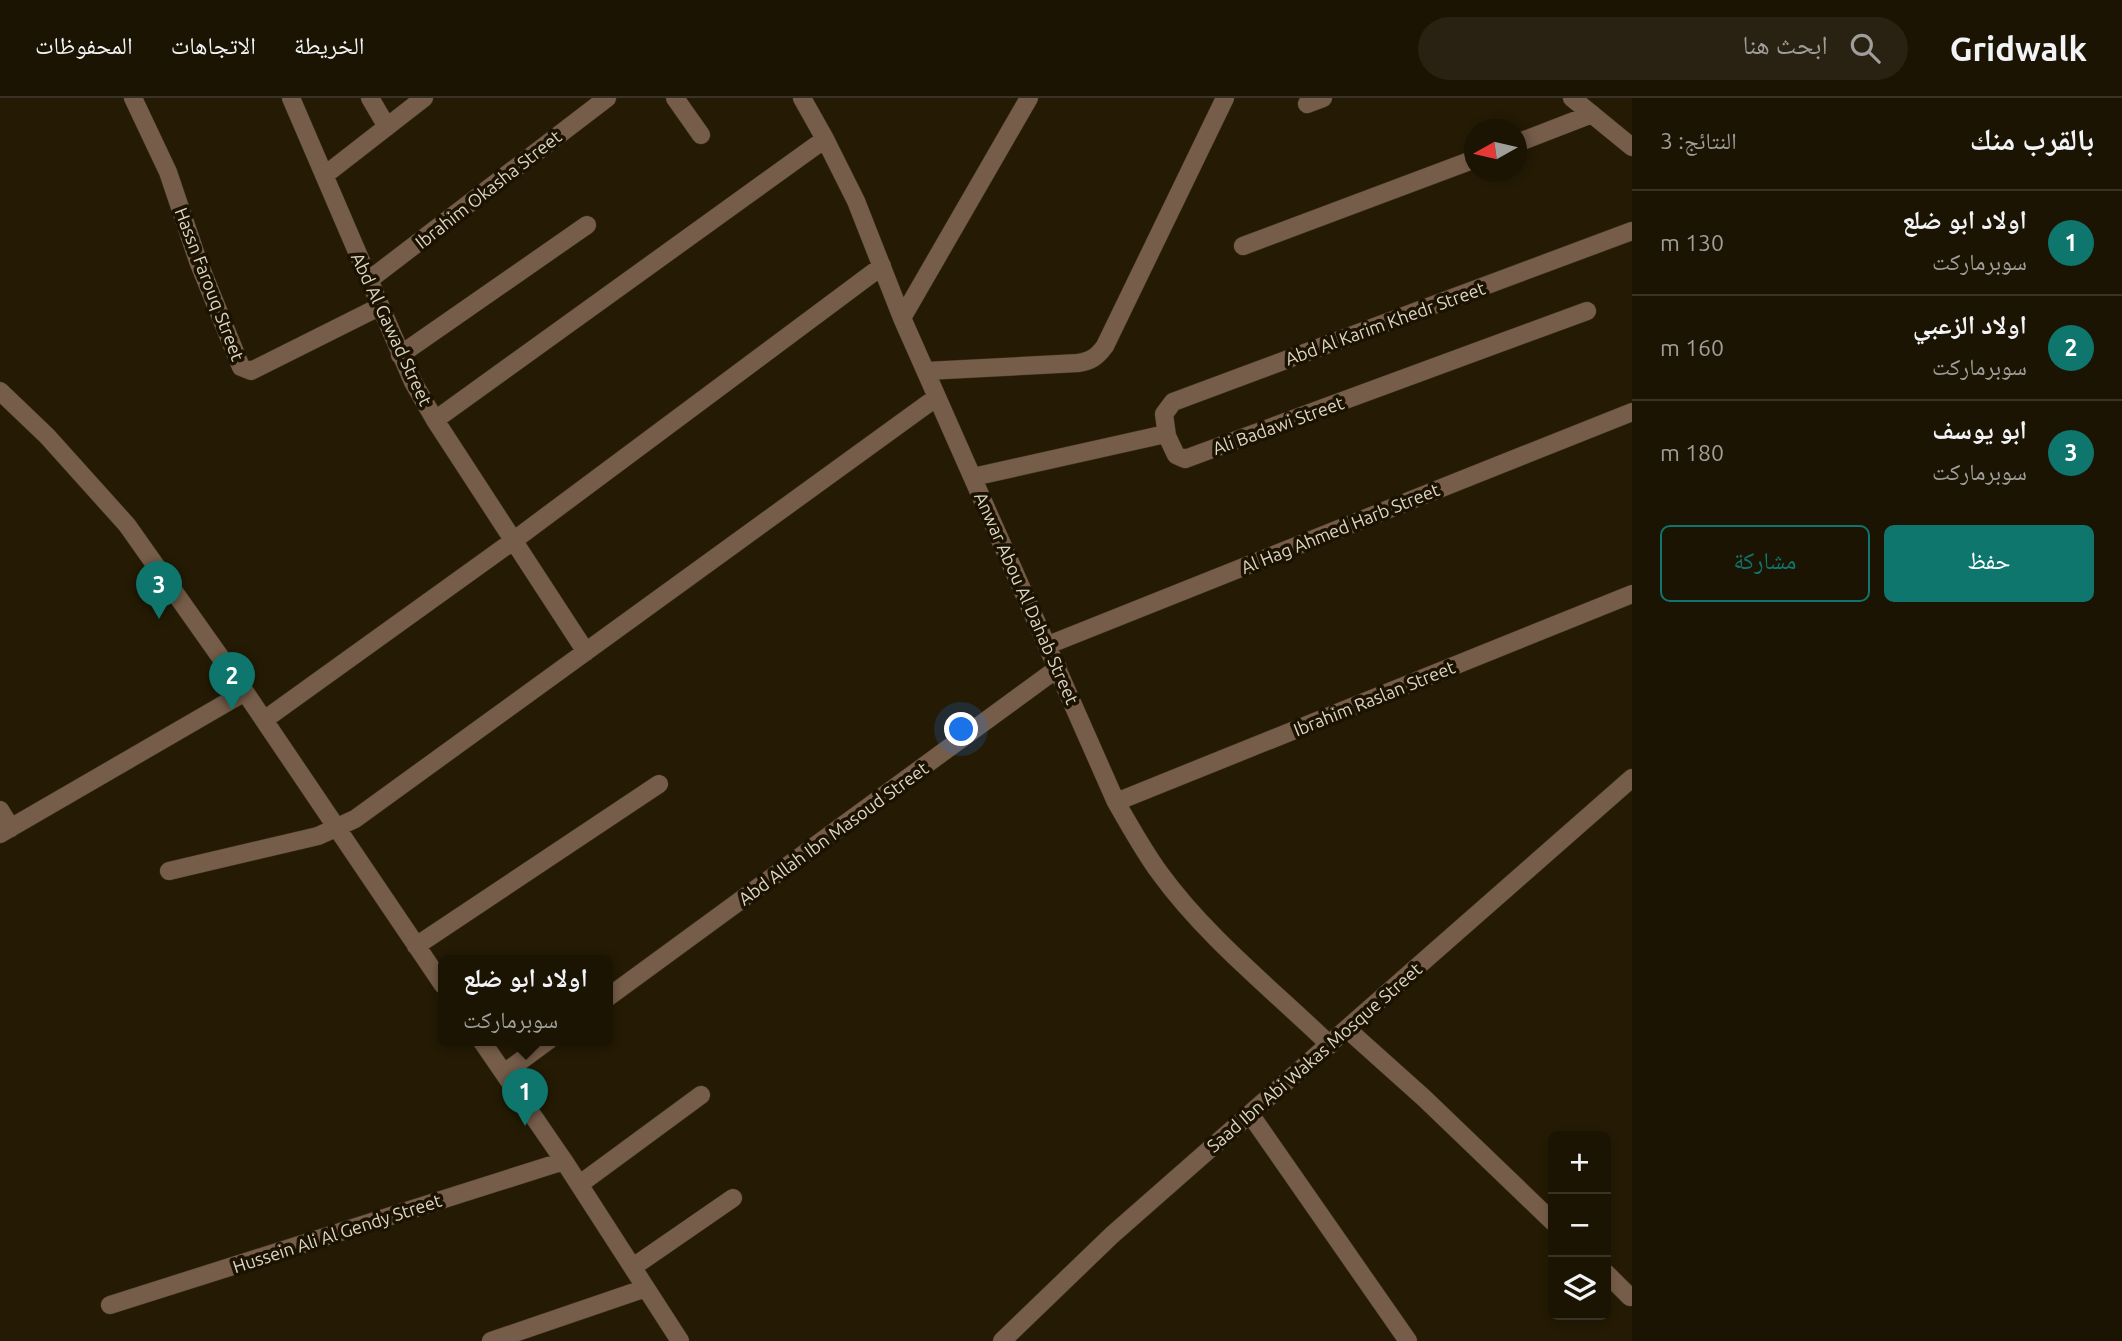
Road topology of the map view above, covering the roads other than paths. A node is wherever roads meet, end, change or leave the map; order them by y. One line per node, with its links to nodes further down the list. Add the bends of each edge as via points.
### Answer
1 (133, 98): 24 (street, Hassn Farouq Street, via 167,172 241,367 251,371)
2 (291, 98): 18 (street, Abd Al Gawad Street)
3 (370, 98): 12 (street)
4 (424, 98): 12 (street)
5 (607, 98): 23 (street, Ibrahim Okasha Street)
6 (675, 98): 13 (street)
7 (802, 98): 14 (street, Anwar Abou Al Dahab Street)
8 (1029, 98): 26 (street)
9 (1225, 98): 28 (street, via 1098,355 1078,363)
10 (1572, 98): 11 (street)
11 (1592, 114): 15 (street); 16 (street)
12 (387, 127): 18 (street)
13 (701, 135)
14 (825, 139): 22 (street, Anwar Abou Al Dahab Street); 32 (street)
15 (1527, 139)
16 (1632, 147)
17 (1464, 163): 21 (street)
18 (325, 175): 23 (street, Abd Al Gawad Street)
19 (587, 225): 27 (street)
20 (1632, 230): 33 (street, Abd Al Karim Khedr Street, via 1172,402 1164,414)
21 (1243, 246)
22 (882, 266): 26 (street, Anwar Abou Al Dahab Street); 35 (street)
23 (369, 281): 24 (street, Abd Al Gawad Street)
24 (379, 307): 27 (street, Abd Al Gawad Street)
25 (1587, 311): 33 (street, Ali Badawi Street, via 1188,458 1176,455)
26 (902, 318): 28 (street, Anwar Abou Al Dahab Street)
27 (400, 355): 32 (street, Abd Al Gawad Street)
28 (926, 371): 30 (street, Anwar Abou Al Dahab Street)
29 (0, 391): 40 (street, via 127,525)
30 (937, 397): 34 (street, Anwar Abou Al Dahab Street); 38 (street)
31 (1632, 412): 37 (street, Al Hag Ahmed Harb Street)
32 (435, 420): 35 (street, Abd Al Gawad Street)
33 (1167, 436): 34 (street)
34 (973, 477): 37 (street, Anwar Abou Al Dahab Street)
35 (513, 541): 38 (street, Abd Al Gawad Street); 41 (street)
36 (1632, 594): 44 (street, Ibrahim Raslan Street)
37 (1048, 645): 39 (street, Anwar Abou Al Dahab Street)
38 (586, 652): 46 (street, via 362,815)
39 (1058, 668): 44 (street, Anwar Abou Al Dahab Street); 51 (street, Abd Allah Ibn Masoud Street)
40 (245, 692): 41 (street); 47 (street)
41 (264, 720): 46 (street)
42 (1632, 778): 52 (street, Saad Ibn Abi Wakas Mosque Street)
43 (659, 784): 49 (street)
44 (1116, 802): 53 (street, Anwar Abou Al Dahab Street, via 1159,872 1185,904)
45 (0, 810): 47 (street)
46 (337, 828): 48 (street); 49 (street)
47 (6, 831)
48 (169, 871)
49 (416, 946): 50 (street)
50 (438, 978)
51 (613, 994)
52 (1347, 1028): 53 (street, Saad Ibn Abi Wakas Mosque Street); 62 (street)
53 (1330, 1045): 58 (street, Saad Ibn Abi Wakas Mosque Street)
54 (485, 1046): 56 (street)
55 (541, 1046): 56 (street)
56 (504, 1073): 59 (street)
57 (701, 1095): 60 (street)
58 (1250, 1114): 70 (street, Saad Ibn Abi Wakas Mosque Street, via 1112,1235); 71 (street)
59 (564, 1161): 60 (street); 67 (street, Hussein Ali Al Gendy Street)
60 (580, 1184): 63 (street)
61 (733, 1198): 63 (street)
62 (1548, 1217)
63 (633, 1267): 65 (street)
64 (1611, 1278): 66 (street)
65 (646, 1288): 68 (street); 69 (street)
66 (1630, 1297)
67 (110, 1306)
68 (491, 1341)
69 (680, 1341)
70 (1002, 1341)
71 (1408, 1341)

